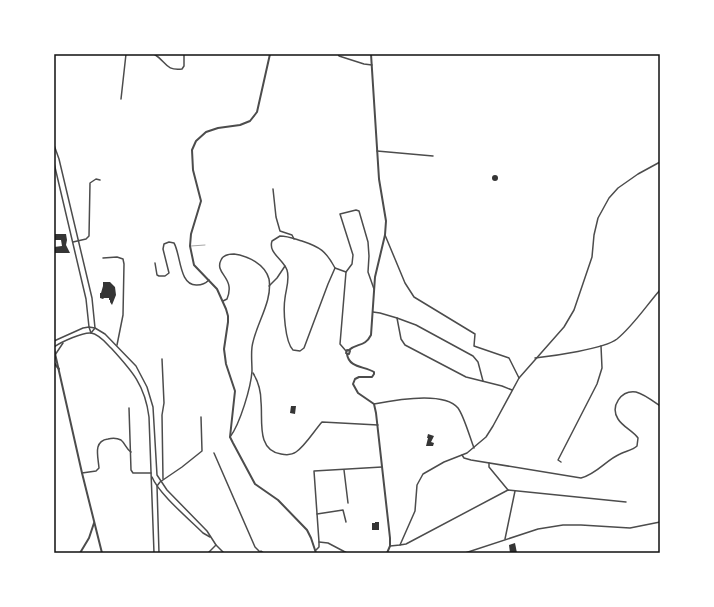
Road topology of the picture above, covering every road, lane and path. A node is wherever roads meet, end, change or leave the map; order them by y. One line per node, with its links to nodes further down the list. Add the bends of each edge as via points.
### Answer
1 (126, 54): 8 (street)
2 (154, 54): 3 (street, via 160,57 168,68 176,70 184,66)
3 (184, 54)
4 (270, 54): 24 (street, via 257,112 250,121 206,132 196,141 192,150 193,170 201,201)
5 (338, 54): 7 (street)
6 (371, 54): 7 (street)
7 (372, 66): 11 (street)
8 (121, 99)
9 (54, 145): 10 (street)
10 (55, 150): 17 (street)
11 (377, 151): 12 (street); 19 (street, via 386,221)
12 (433, 156)
13 (660, 162): 53 (street, via 618,188 609,198 598,218 592,257 574,310 564,326)
14 (54, 163): 18 (street)
15 (100, 180): 21 (street, via 96,179 90,183 89,236)
16 (273, 189): 20 (street, via 280,231 292,235)
17 (69, 202): 18 (street); 21 (street)
18 (63, 203): 22 (street)
19 (385, 235): 34 (street); 60 (street, via 405,283 414,297 475,334 474,346 510,358)
20 (294, 239): 28 (street, via 280,236 275,238 271,245 272,252); 30 (street, via 317,246)
21 (78, 241): 22 (street); 27 (street)
22 (72, 242): 29 (street)
23 (205, 245): 24 (lane)
24 (190, 246): 32 (street, via 194,265)
25 (103, 258): 48 (street, via 117,257 123,259 124,264 123,315)
26 (155, 263): 32 (street, via 157,275 165,276 169,273 164,244 174,243 184,278 197,285)
27 (84, 266): 29 (street); 39 (street)
28 (285, 266): 30 (street, via 288,277 284,306 286,324 289,345 297,352 304,348); 33 (street)
29 (79, 267): 38 (street)
30 (335, 268): 31 (street)
31 (346, 272): 34 (street, via 352,264 353,255 340,214 356,210 361,216 368,242 369,275); 51 (street, via 340,344)
32 (208, 280): 36 (street, via 217,289)
33 (269, 287): 36 (street, via 267,274 260,265 246,257 228,254 221,259 220,264 230,286 227,299); 59 (street, via 252,346)
34 (374, 289): 37 (street)
35 (660, 290): 49 (street, via 616,340)
36 (223, 301): 70 (street, via 228,322 224,349 235,391)
37 (372, 312): 40 (street); 51 (street, via 369,339)
38 (88, 314): 39 (street); 41 (street)
39 (94, 314): 42 (street)
40 (397, 318): 61 (street, via 416,325 473,356 478,362); 61 (street, via 401,340 405,345 466,377)
41 (88, 327): 42 (street); 43 (street); 45 (street)
42 (95, 328): 43 (street); 44 (street)
43 (91, 333): 46 (street); 47 (street)
44 (109, 338): 47 (street); 48 (street)
45 (54, 341)
46 (64, 342): 50 (street); 52 (street)
47 (105, 342): 57 (street)
48 (117, 345): 55 (street)
49 (601, 346): 53 (street); 75 (street, via 602,368 597,384 558,460)
50 (54, 348): 52 (street)
51 (347, 352): 63 (street, via 350,362 354,365 374,372 372,377 359,377 353,384 358,394)
52 (55, 356): 58 (street)
53 (535, 358): 60 (street)
54 (162, 359): 81 (street)
55 (131, 360): 57 (street); 67 (street, via 147,387)
56 (54, 363): 58 (street)
57 (127, 365): 66 (street, via 141,388)
58 (59, 370): 80 (street)
59 (252, 371): 69 (street, via 261,401 263,439 268,448 276,453 296,453 322,422); 70 (street, via 249,391 236,428)
60 (519, 378): 62 (street)
61 (483, 381): 62 (street)
62 (512, 390): 71 (street, via 494,426)
63 (374, 404): 69 (street); 71 (street, via 428,397 449,402 460,411)
64 (660, 406): 76 (street, via 638,393 630,392 621,397 616,405 616,414 638,438 637,446 612,458 586,477 576,478)
65 (129, 408): 72 (street)
66 (149, 417): 67 (street); 79 (street)
67 (154, 417): 82 (street, via 156,471)
68 (201, 417): 81 (street, via 202,451)
69 (378, 425): 77 (street)
70 (230, 437): 101 (street, via 255,484 278,500 307,530)
71 (474, 448): 74 (street)
72 (131, 452): 79 (street, via 133,473); 80 (street, via 118,438 102,440 98,445 99,468 96,471)
73 (214, 453): 100 (street)
74 (462, 455): 76 (street, via 464,458); 98 (street, via 423,474 419,480 415,511)
75 (561, 462)
76 (489, 463): 84 (street, via 489,467)
77 (382, 467): 78 (street); 99 (street)
78 (344, 470): 86 (street); 88 (street, via 314,471)
79 (150, 472): 83 (street); 96 (street)
80 (82, 473): 89 (street)
81 (163, 479): 82 (street)
82 (160, 482): 83 (street); 92 (street)
83 (157, 486): 92 (street); 95 (street)
84 (508, 490): 85 (street); 98 (street)
85 (515, 491): 87 (street); 93 (street)
86 (348, 502)
87 (626, 502)
88 (317, 514): 90 (street, via 343,510); 94 (street)
89 (94, 522): 102 (street, via 89,538); 103 (street)
90 (346, 522)
91 (660, 522): 93 (street, via 630,528 563,525 538,529)
92 (210, 537): 97 (street)
93 (505, 540): 111 (street)
94 (319, 542): 101 (street); 109 (street, via 328,543)
95 (159, 543): 96 (street); 105 (street)
96 (153, 544): 104 (street)
97 (216, 544): 106 (street); 107 (street)
98 (400, 545): 99 (street)
99 (390, 546): 110 (street)
100 (258, 552): 108 (street)
101 (315, 552)
102 (80, 553)
103 (102, 553)
104 (154, 553)
105 (159, 553)
106 (208, 553)
107 (224, 553)
108 (264, 553)
109 (347, 553)
110 (387, 553)
111 (465, 553)

